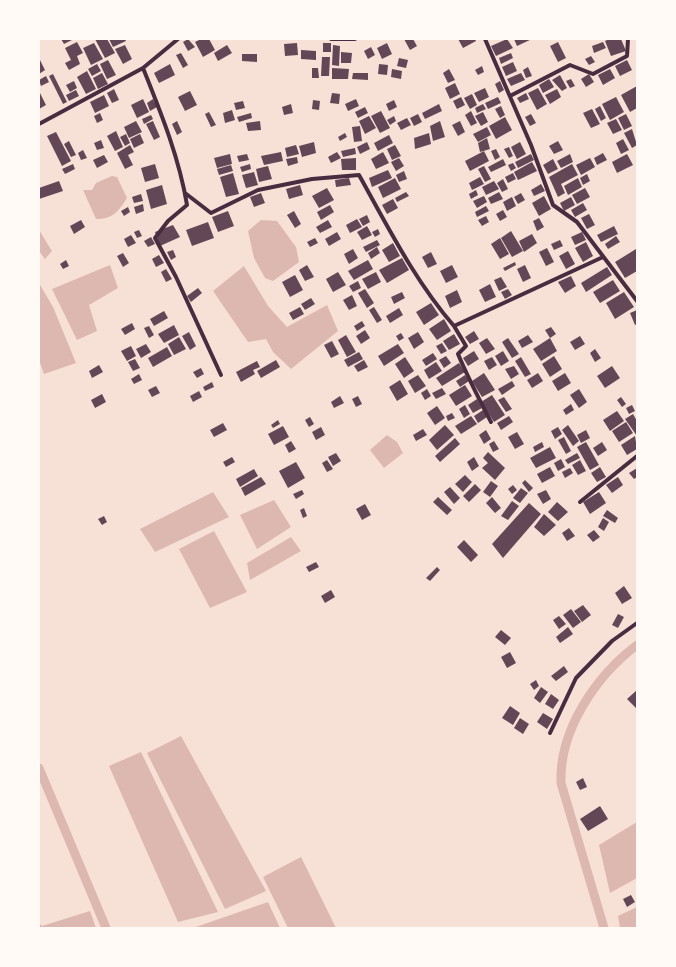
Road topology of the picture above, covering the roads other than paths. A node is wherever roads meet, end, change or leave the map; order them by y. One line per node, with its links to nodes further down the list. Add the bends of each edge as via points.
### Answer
1 (178, 39): 6 (street)
2 (332, 39): 3 (street)
3 (355, 39)
4 (485, 39): 7 (street)
5 (628, 39): 7 (street, via 627,56 606,68 593,74 570,65)
6 (143, 68): 8 (street); 9 (street, via 165,122)
7 (510, 96): 10 (street, via 553,205 577,222)
8 (39, 124)
9 (185, 193): 12 (street, via 211,213 258,190 312,179 359,176 402,252); 13 (street, via 187,205 155,238)
10 (603, 257): 11 (street); 12 (street)
11 (637, 301)
12 (454, 326): 14 (street, via 466,346 458,354)
13 (221, 375)
14 (491, 422)
15 (637, 456): 16 (street)
16 (580, 502)
17 (637, 623): 18 (street, via 612,640 576,678)
18 (550, 733)

